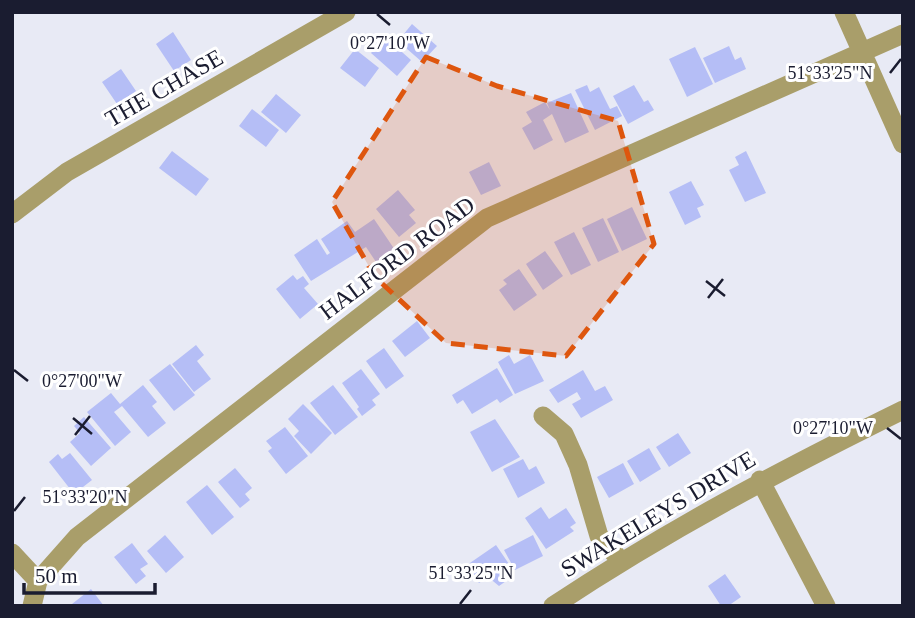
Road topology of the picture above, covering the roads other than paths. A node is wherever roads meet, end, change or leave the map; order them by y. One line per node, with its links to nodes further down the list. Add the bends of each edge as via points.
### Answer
1 (346, 12): 6 (street, THE CHASE, via 66,172)
2 (844, 12): 4 (street)
3 (903, 34): 4 (street, HALFORD ROAD)
4 (861, 53): 5 (street); 12 (street, HALFORD ROAD, via 487,218 77,537)
5 (903, 144)
6 (12, 214)
7 (903, 410): 9 (street, SWAKELEYS DRIVE)
8 (543, 416): 11 (street, via 564,435 599,536)
9 (760, 480): 11 (street, SWAKELEYS DRIVE); 15 (street)
10 (12, 553): 12 (street)
11 (621, 561): 14 (street, SWAKELEYS DRIVE)
12 (38, 581): 13 (street, HALFORD ROAD)
13 (32, 606)
14 (553, 606)
15 (826, 606)

